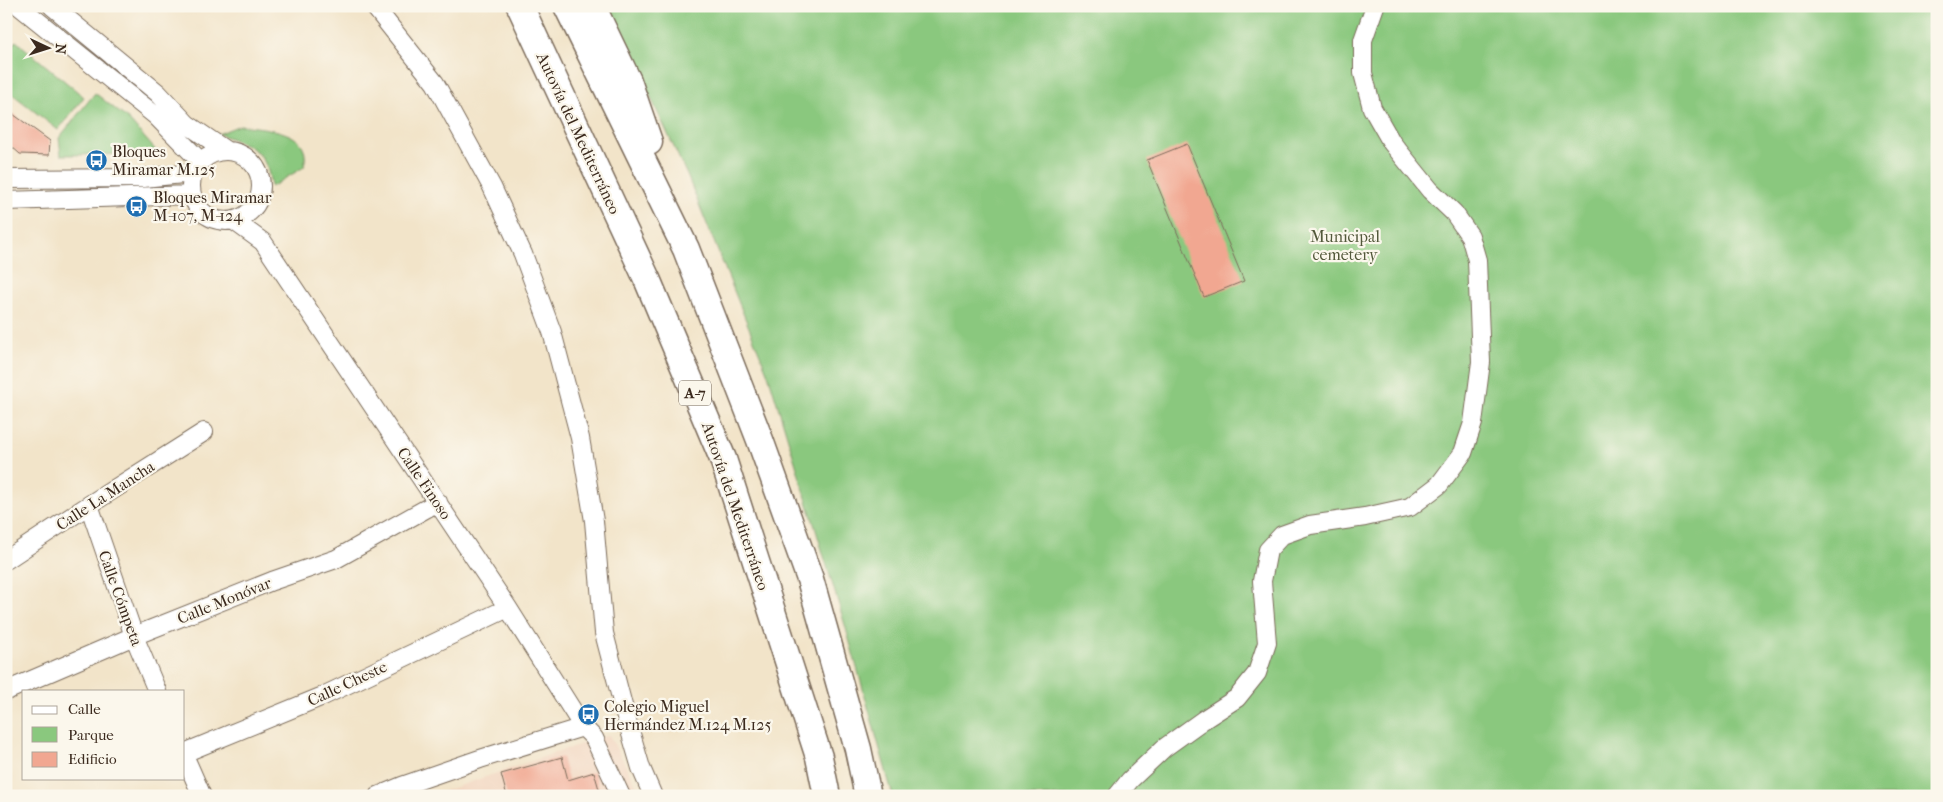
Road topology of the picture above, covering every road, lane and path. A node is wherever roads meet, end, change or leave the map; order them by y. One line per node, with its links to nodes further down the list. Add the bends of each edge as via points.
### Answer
1 (19, 6): 9 (street, via 156,116)
2 (52, 6): 8 (street, via 158,93 187,124)
3 (374, 6): 31 (street, via 444,100 496,196 523,254 552,332 580,438 594,520 604,633 626,717)
4 (520, 6): 32 (highway, Autovía del Mediterráneo / A-7, via 647,279 723,459 819,757)
5 (567, 6): 16 (highway, A-7)
6 (592, 6): 16 (highway, via 628,81)
7 (1375, 6): 34 (street, via 1363,40 1363,72 1372,108 1392,143 1430,190 1454,213 1470,236 1477,260 1481,362 1473,422 1463,453 1439,485 1410,507 1310,525 1282,535 1268,550 1262,581 1267,643 1257,673 1237,698 1164,748)
8 (225, 150): 9 (street, via 208,156); 13 (street, via 235,151 253,162 262,182)
9 (197, 167): 10 (street, via 143,178); 11 (street, via 191,184)
10 (6, 179)
11 (192, 195): 12 (street); 14 (street, via 196,205 212,219)
12 (6, 201)
13 (258, 203): 14 (street, via 244,217); 15 (street, Calle Finoso)
14 (234, 221): 15 (street, Calle Finoso)
15 (263, 242): 18 (street, Calle Finoso)
16 (686, 250): 33 (highway, A-7, via 810,579)
17 (204, 432): 19 (street, Calle La Mancha)
18 (438, 502): 21 (street, Calle Finoso); 22 (street, Calle Monóvar, via 336,559)
19 (89, 505): 20 (street, Calle La Mancha); 22 (street, Calle Cómpeta)
20 (6, 560)
21 (508, 608): 25 (street, Calle Finoso); 26 (street, Calle Cheste, via 323,696)
22 (134, 636): 23 (street, Calle Cómpeta); 24 (street, Calle Monóvar)
23 (157, 690)
24 (6, 691)
25 (589, 732): 29 (street, via 463,765); 30 (street, Calle Finoso)
26 (185, 754)
27 (185, 756): 28 (street)
28 (202, 796)
29 (378, 796)
30 (621, 796)
31 (653, 796)
32 (827, 796)
33 (868, 796)
34 (1117, 796)

